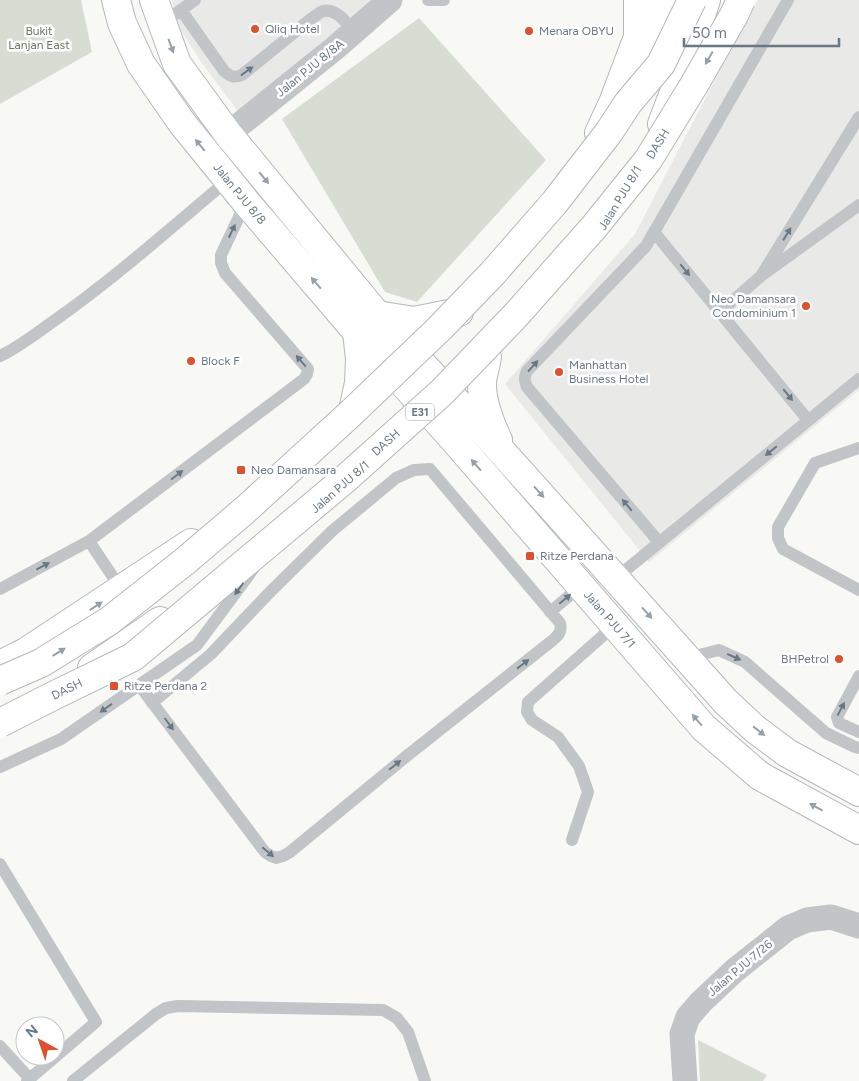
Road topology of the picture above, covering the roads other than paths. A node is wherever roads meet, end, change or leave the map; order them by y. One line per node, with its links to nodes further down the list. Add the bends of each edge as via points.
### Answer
1 (116, 0): 20 (main road, Jalan PJU 8/8, one-way to 1, via 182,124 141,64)
2 (196, 0): 13 (lane)
3 (390, 0): 14 (street, Jalan PJU 8/8A)
4 (428, 0): 5 (lane)
5 (444, 0)
6 (638, 0): 15 (main road)
7 (652, 0): 15 (main road)
8 (671, 0): 17 (main road)
9 (692, 0): 16 (main road); 17 (main road, bridge, via 661,64)
10 (706, 0): 16 (main road)
11 (741, 0): 56 (main road, DASH / E31, one-way to 56, bridge, via 694,86 648,160 516,315 442,392 344,480 133,657)
12 (788, 0): 23 (lane)
13 (166, 10): 14 (lane, one-way to 14, via 224,71 235,78 322,12 337,14); 19 (main road, Jalan PJU 8/8, one-way to 19, via 177,64)
14 (354, 32): 19 (street, Jalan PJU 8/8A)
15 (638, 38): 25 (main road, via 585,163 513,257)
16 (687, 58): 29 (main road, Jalan PJU 8/1, via 658,133 606,224 548,294)
17 (628, 103): 51 (main road, one-way to 17, bridge, via 41,663 109,621 192,556 350,414 493,273 555,202)
18 (859, 117): 24 (lane, one-way to 18)
19 (228, 134): 27 (main road, Jalan PJU 8/8, one-way to 27)
20 (228, 180): 21 (main road, Jalan PJU 8/8); 28 (lane, via 118,272)
21 (246, 202): 27 (main road, Jalan PJU 8/8, one-way to 21); 37 (lane, one-way to 21, via 307,374 308,369 225,273 221,263 221,255)
22 (859, 205): 24 (lane)
23 (654, 232): 26 (lane, one-way to 26); 38 (lane, one-way to 23, via 524,382 527,371 646,246)
24 (761, 276): 26 (lane)
25 (459, 312): 27 (main road, via 414,321); 30 (main road)
26 (720, 312): 34 (lane, one-way to 34)
27 (367, 324): 30 (main road, Jalan PJU 8/8); 33 (main road)
28 (0, 356)
29 (487, 357): 32 (main road, Jalan PJU 8/1); 36 (main road, via 482,382 485,402 490,425)
30 (402, 362): 32 (main road, Jalan PJU 7/1); 33 (main road)
31 (859, 379): 34 (lane)
32 (437, 400): 36 (main road, Jalan PJU 7/1); 39 (main road, Jalan PJU 8/1); 41 (main road, Jalan PJU 7/1, one-way to 32)
33 (354, 406): 43 (main road, via 227,520)
34 (808, 420): 38 (lane, one-way to 38)
35 (859, 448): 44 (lane, via 815,463 778,527 778,538 783,548)
36 (506, 456): 40 (main road, Jalan PJU 7/1, one-way to 40)
37 (89, 542): 42 (lane, one-way to 37); 43 (lane)
38 (659, 542): 40 (lane)
39 (268, 550): 49 (lane, one-way to 49, via 196,645); 55 (main road, Jalan PJU 8/1, via 89,670)
40 (616, 578): 47 (main road, Jalan PJU 7/1, one-way to 47)
41 (581, 586): 45 (lane, one-way to 41); 46 (main road, Jalan PJU 7/1)
42 (0, 589)
43 (121, 589): 48 (main road, one-way to 43, via 26,652)
44 (859, 590)
45 (550, 612): 53 (lane, via 430,469 414,470 396,478 332,531 211,654); 54 (lane, one-way to 45, via 265,852 276,858 290,852 553,640 561,628)
46 (615, 625): 61 (main road, Jalan PJU 7/1, one-way to 46, via 760,776 704,728); 62 (lane, via 528,702 527,712 532,720 558,737 579,766 588,792)
47 (687, 658): 58 (lane, one-way to 58, via 719,650 745,662 826,733); 60 (main road, Jalan PJU 7/1, one-way to 60, via 726,702 756,729 788,753)
48 (0, 665)
49 (159, 671): 52 (lane); 53 (lane)
50 (859, 676): 57 (lane, one-way to 50, via 839,723 837,717)
51 (0, 681)
52 (138, 686): 54 (lane); 59 (lane, one-way to 59, via 61,739)
53 (172, 687): 54 (lane)
54 (152, 703)
55 (0, 716)
56 (0, 723)
57 (859, 732)
58 (859, 748)
59 (0, 767)
60 (859, 792)
61 (859, 830)
62 (572, 840)
63 (0, 864): 66 (lane, via 96,1022)
64 (859, 926): 69 (street, Jalan PJU 7/26, via 831,917 807,920 788,928 734,971 688,1017 682,1034)
65 (0, 1046): 66 (lane)
66 (28, 1080)
67 (73, 1081): 68 (lane, via 156,1014 178,1006 383,1010 397,1018 408,1032)
68 (425, 1081)
69 (685, 1081)

